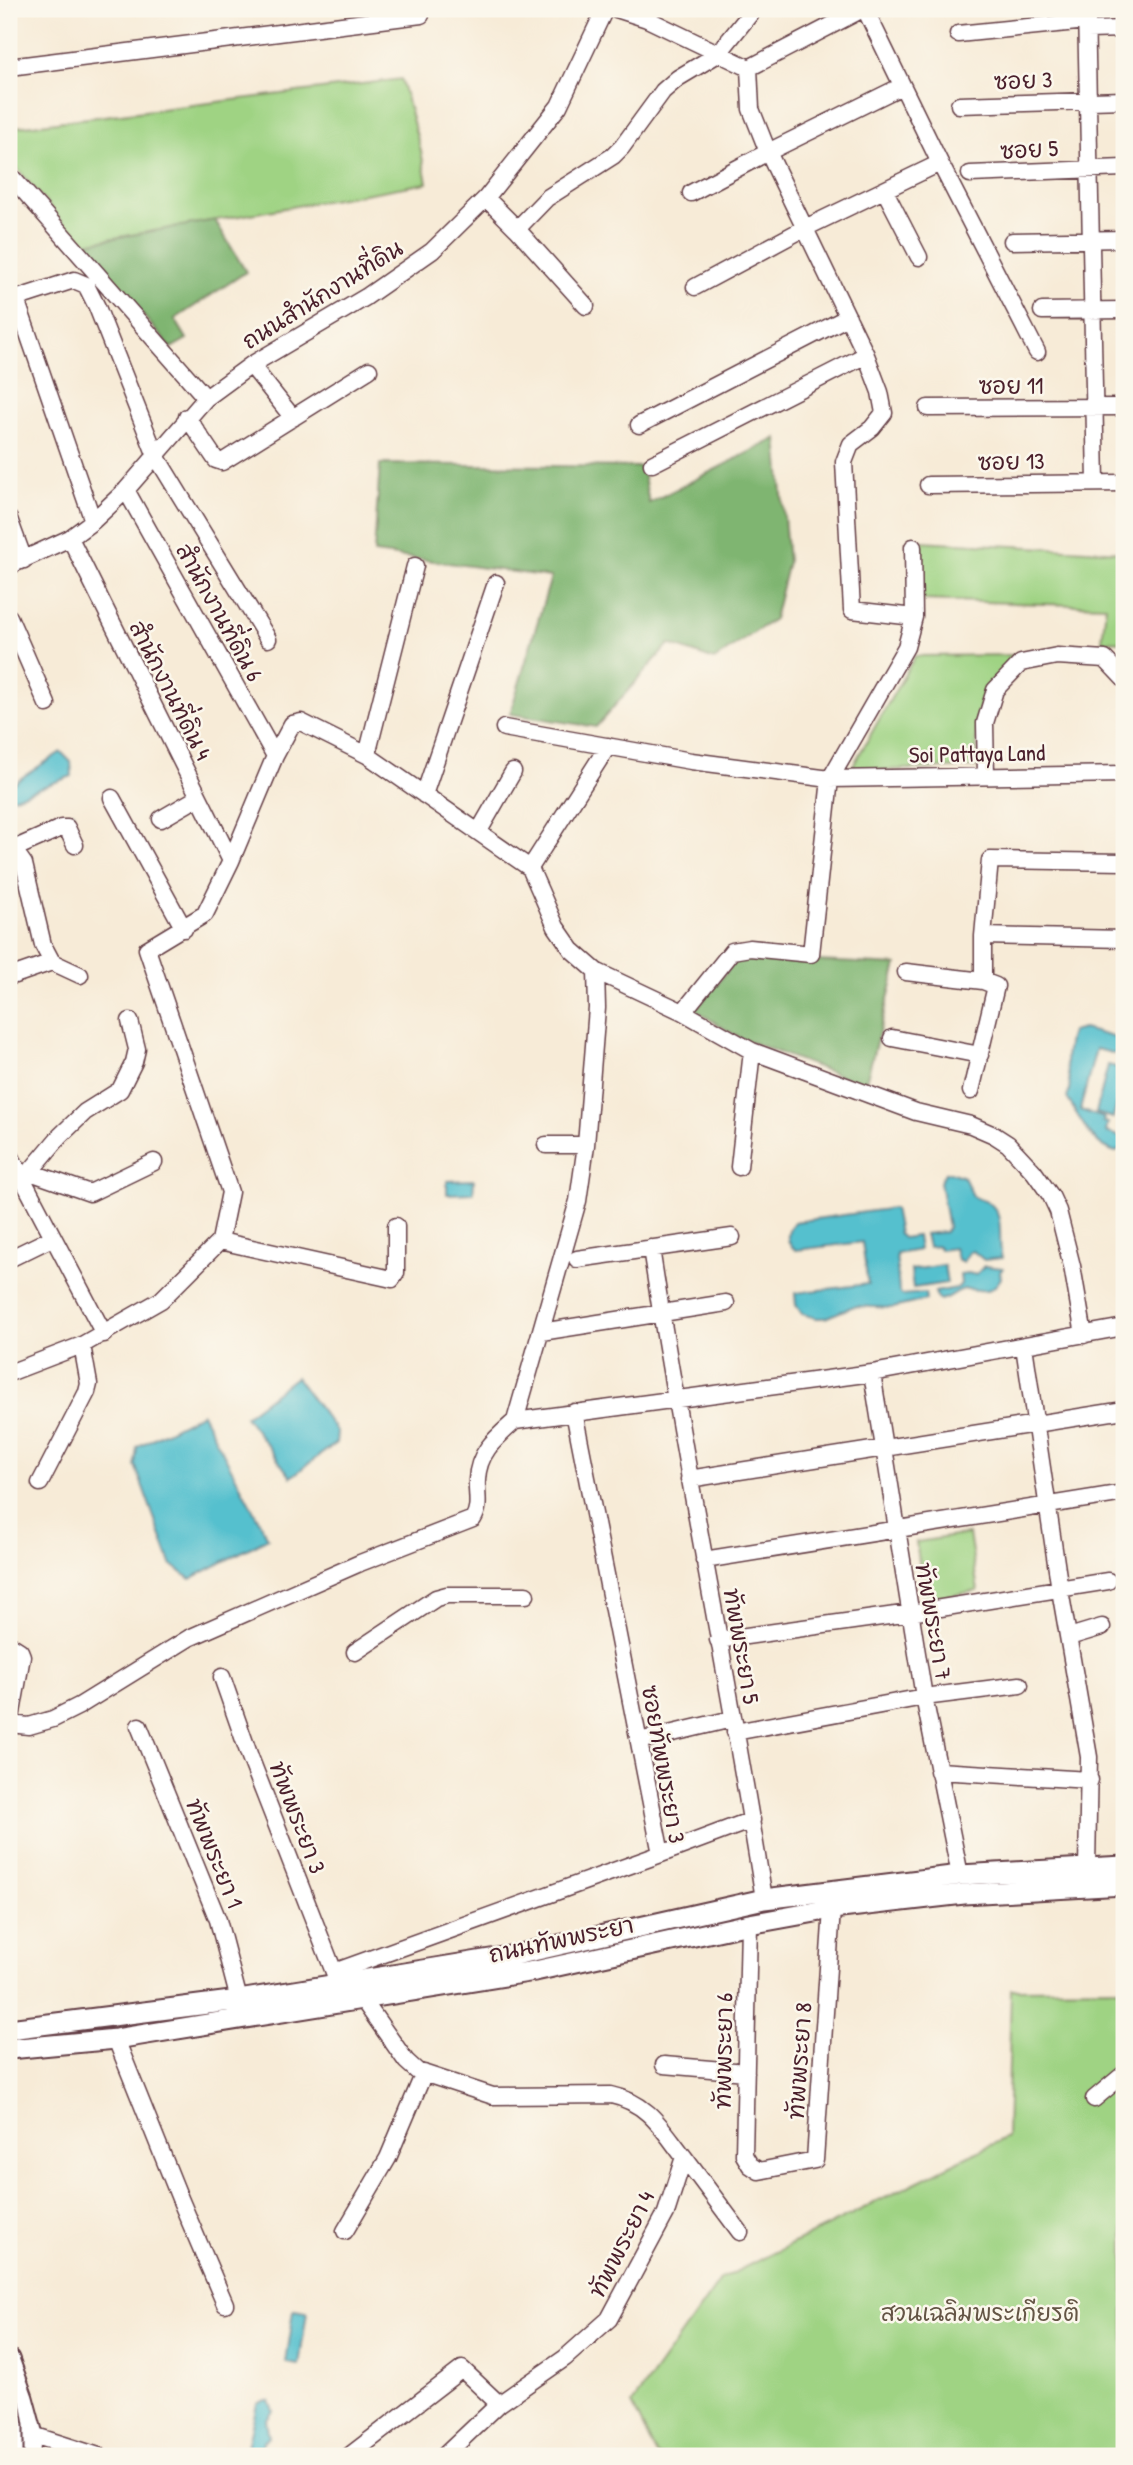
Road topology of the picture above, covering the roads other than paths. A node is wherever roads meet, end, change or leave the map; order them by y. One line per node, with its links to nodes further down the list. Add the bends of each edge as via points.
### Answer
1 (420, 9): 11 (street, via 421,15)
2 (605, 9): 25 (street, ถนนสำนักงานที่ดิน, via 559,106)
3 (616, 9): 6 (street)
4 (754, 9): 10 (street)
5 (864, 9): 12 (street); 13 (street)
6 (651, 14): 10 (street)
7 (1087, 20): 8 (street); 9 (street); 15 (street)
8 (1124, 29)
9 (958, 34)
10 (718, 54): 12 (street); 27 (street, via 670,85 613,156 547,198)
11 (9, 67)
12 (749, 68): 17 (street, via 751,108)
13 (902, 86): 17 (street); 18 (street)
14 (1124, 100): 15 (street, ซอย 3)
15 (1089, 101): 16 (street, ซอย 3); 20 (street)
16 (959, 105)
17 (768, 152): 24 (street); 26 (street)
18 (940, 163): 23 (street); 39 (street)
19 (1124, 168): 20 (street, ซอย 5)
20 (1090, 169): 22 (street, ซอย 5); 29 (street)
21 (9, 174): 43 (street)
22 (970, 174)
23 (885, 191): 26 (street); 31 (street)
24 (691, 192)
25 (486, 198): 27 (street); 41 (street, ถนนสำนักงานที่ดิน, via 426,256)
26 (805, 228): 32 (street); 38 (street)
27 (517, 229): 34 (street)
28 (1124, 239): 29 (street)
29 (1092, 240): 30 (street); 35 (street)
30 (1012, 241)
31 (919, 257)
32 (695, 286)
33 (12, 300): 50 (street, via 74,279 86,285); 57 (street)
34 (586, 306)
35 (1093, 310): 36 (street); 37 (street); 44 (street)
36 (1124, 310)
37 (1042, 311)
38 (848, 317): 40 (street); 49 (street)
39 (1037, 352)
40 (866, 355): 51 (street); 64 (street, via 884,414 851,444 844,462 852,610)
41 (251, 365): 43 (street, ถนนสำนักงานที่ดิน); 48 (street)
42 (369, 370): 48 (street)
43 (206, 398): 47 (street, ถนนสำนักงานที่ดิน)
44 (1095, 407): 45 (street, ซอย 11); 46 (street, ซอย 11); 52 (street)
45 (1124, 407)
46 (928, 408)
47 (187, 417): 48 (street, via 216,460 222,462); 50 (street, ถนนสำนักงานที่ดิน)
48 (293, 418)
49 (639, 425)
50 (156, 456): 55 (street, ถนนสำนักงานที่ดิน); 65 (street)
51 (652, 464)
52 (1096, 482): 53 (street, ซอย 13); 54 (street, ซอย 13)
53 (1124, 483)
54 (928, 485)
55 (126, 490): 57 (street, ถนนสำนักงานที่ดิน); 71 (street, สำนักงานที่ดิน 6)
56 (9, 519): 60 (street)
57 (93, 521): 58 (street, ถนนสำนักงานที่ดิน)
58 (70, 538): 60 (street, ถนนสำนักงานที่ดิน); 77 (street, สำนักงานที่ดิน 4)
59 (913, 547): 64 (street)
60 (16, 563)
61 (415, 566): 70 (street)
62 (496, 583): 76 (street)
63 (9, 617): 67 (street)
64 (914, 617): 75 (street, via 906,647)
65 (268, 639)
66 (1124, 679): 74 (street, via 1105,659 1057,656 1021,663 995,690 985,723)
67 (47, 705)
68 (504, 729): 69 (street, Soi Pattaya Land)
69 (608, 746): 75 (street, Soi Pattaya Land); 85 (street)
70 (367, 755): 71 (street, via 301,722 292,724); 76 (street)
71 (275, 756): 83 (street)
72 (513, 772): 80 (street)
73 (1124, 774): 74 (street, Soi Pattaya Land)
74 (986, 776): 75 (street, Soi Pattaya Land)
75 (830, 779): 95 (street, via 811,954 750,948 732,951)
76 (424, 794): 80 (street)
77 (199, 797): 79 (street); 83 (street, สำนักงานที่ดิน 4)
78 (111, 798): 86 (street)
79 (160, 819)
80 (479, 831): 85 (street)
81 (75, 845): 82 (street, via 67,828 61,828)
82 (10, 851): 89 (street, via 24,864 43,945)
83 (231, 861): 86 (street, via 205,914)
84 (1124, 862): 87 (street, via 989,860)
85 (530, 868): 90 (street, via 556,927 572,950)
86 (184, 929): 110 (street, via 147,949 230,1192)
87 (983, 936): 88 (street); 94 (street)
88 (1124, 939)
89 (52, 961): 92 (street); 93 (street)
90 (596, 971): 95 (street); 102 (street)
91 (906, 972): 94 (street)
92 (80, 975)
93 (9, 977)
94 (983, 981): 99 (street, via 996,986)
95 (683, 1012): 98 (street)
96 (130, 1021): 106 (street, via 137,1049 120,1090 85,1112)
97 (892, 1038): 99 (street)
98 (752, 1051): 105 (street); 119 (street, via 916,1112 971,1125 1008,1144 1034,1171 1058,1210)
99 (980, 1055): 100 (street)
100 (971, 1091)
101 (546, 1144): 102 (street)
102 (586, 1144): 117 (street, via 578,1200)
103 (9, 1153): 106 (street)
104 (154, 1162): 106 (street, via 90,1194)
105 (739, 1167)
106 (26, 1176): 109 (street)
107 (396, 1226): 110 (street, via 396,1273 392,1279)
108 (732, 1237): 111 (street)
109 (52, 1238): 112 (street); 118 (street)
110 (220, 1241): 118 (street, via 161,1300)
111 (651, 1248): 113 (street); 115 (street, ทัพพระยา 5)
112 (9, 1259)
113 (577, 1259)
114 (726, 1303): 115 (street)
115 (661, 1314): 117 (street); 124 (street, ทัพพระยา 5)
116 (1124, 1327): 119 (street)
117 (541, 1332): 127 (street)
118 (103, 1334): 120 (street)
119 (1084, 1335): 121 (street)
120 (82, 1345): 122 (street); 131 (street, via 87,1392)
121 (1024, 1346): 123 (street); 128 (street)
122 (9, 1373)
123 (872, 1373): 124 (street); 129 (street, ทัพพระยา 7)
124 (675, 1401): 126 (street); 130 (street, ทัพพระยา 5)
125 (1124, 1410): 128 (street)
126 (574, 1412): 127 (street); 151 (street, ซอยทัพพระยา 3)
127 (515, 1420): 148 (street, via 481,1457 479,1510 473,1519 189,1638 53,1720 29,1726)
128 (1036, 1423): 129 (street); 133 (street)
129 (884, 1448): 130 (street); 134 (street, ทัพพระยา 7)
130 (689, 1479): 135 (street, ทัพพระยา 5)
131 (40, 1483)
132 (1124, 1493): 133 (street)
133 (1048, 1505): 134 (street); 137 (street)
134 (895, 1529): 135 (street); 139 (street, ทัพพระยา 7)
135 (704, 1560): 142 (street, ทัพพระยา 5)
136 (1108, 1581): 137 (street)
137 (1060, 1590): 139 (street); 141 (street)
138 (526, 1595): 144 (street, via 436,1598)
139 (910, 1613): 142 (street); 147 (street, ทัพพระยา 7)
140 (1102, 1627): 141 (street)
141 (1069, 1637): 153 (street)
142 (718, 1640): 150 (street, ทัพพระยา 5)
143 (9, 1644): 148 (street, via 22,1657)
144 (355, 1652)
145 (222, 1677): 164 (street, ทัพพระยา 3)
146 (1020, 1685): 147 (street)
147 (924, 1697): 150 (street); 152 (street, ทัพพระยา 7)
148 (10, 1724)
149 (139, 1726): 165 (street, ทัพพระยา 1, via 218,1920)
150 (734, 1726): 151 (street); 154 (street, ทัพพระยา 5)
151 (639, 1741): 155 (street, ซอยทัพพระยา 3)
152 (937, 1771): 153 (street); 158 (street, ทัพพระยา 7)
153 (1090, 1780): 157 (street)
154 (752, 1821): 155 (street); 160 (street, ทัพพระยา 5)
155 (661, 1854): 164 (street, ซอยทัพพระยา 3)
156 (1124, 1866): 157 (main road, ถนนทัพพระยา)
157 (1087, 1868): 158 (main road, ถนนทัพพระยา)
158 (960, 1875): 160 (main road, ถนนทัพพระยา)
159 (1124, 1885): 161 (main road, ถนนทัพพระยา, via 964,1894)
160 (764, 1899): 163 (main road, ถนนทัพพระยา)
161 (832, 1909): 162 (main road, ถนนทัพพระยา); 176 (street, ทัพพระยา 8, via 815,2160)
162 (749, 1924): 163 (main road, ถนนทัพพระยา); 171 (street, ทัพพระยา 6)
163 (525, 1963): 164 (main road, ถนนทัพพระยา); 166 (main road, ถนนทัพพระยา)
164 (336, 1979): 165 (main road, ถนนทัพพระยา)
165 (239, 2000): 167 (main road, ถนนทัพพระยา)
166 (363, 2000): 168 (main road, ถนนทัพพระยา); 172 (street, via 409,2064)
167 (9, 2029)
168 (116, 2039): 169 (main road, ถนนทัพพระยา); 179 (street)
169 (9, 2049)
170 (664, 2065): 171 (street)
171 (746, 2072): 176 (street, ทัพพระยา 6, via 744,2155)
172 (424, 2073): 175 (street, via 494,2096 625,2098 647,2110); 177 (street, via 388,2158)
173 (1124, 2074): 174 (street)
174 (1094, 2099)
175 (684, 2157): 178 (street); 182 (street, ทัพพระยา 4, via 666,2213 608,2319 565,2358)
176 (759, 2171)
177 (345, 2231)
178 (740, 2232)
179 (225, 2304)
180 (9, 2359): 184 (main road)
181 (9, 2403): 185 (main road, bridge)
182 (499, 2404): 188 (street, via 462,2369); 189 (street, ทัพพระยา 4)
183 (9, 2428): 184 (main road)
184 (33, 2435): 186 (street); 187 (street)
185 (13, 2456)
186 (31, 2456)
187 (99, 2456)
188 (349, 2456)
189 (444, 2456)

